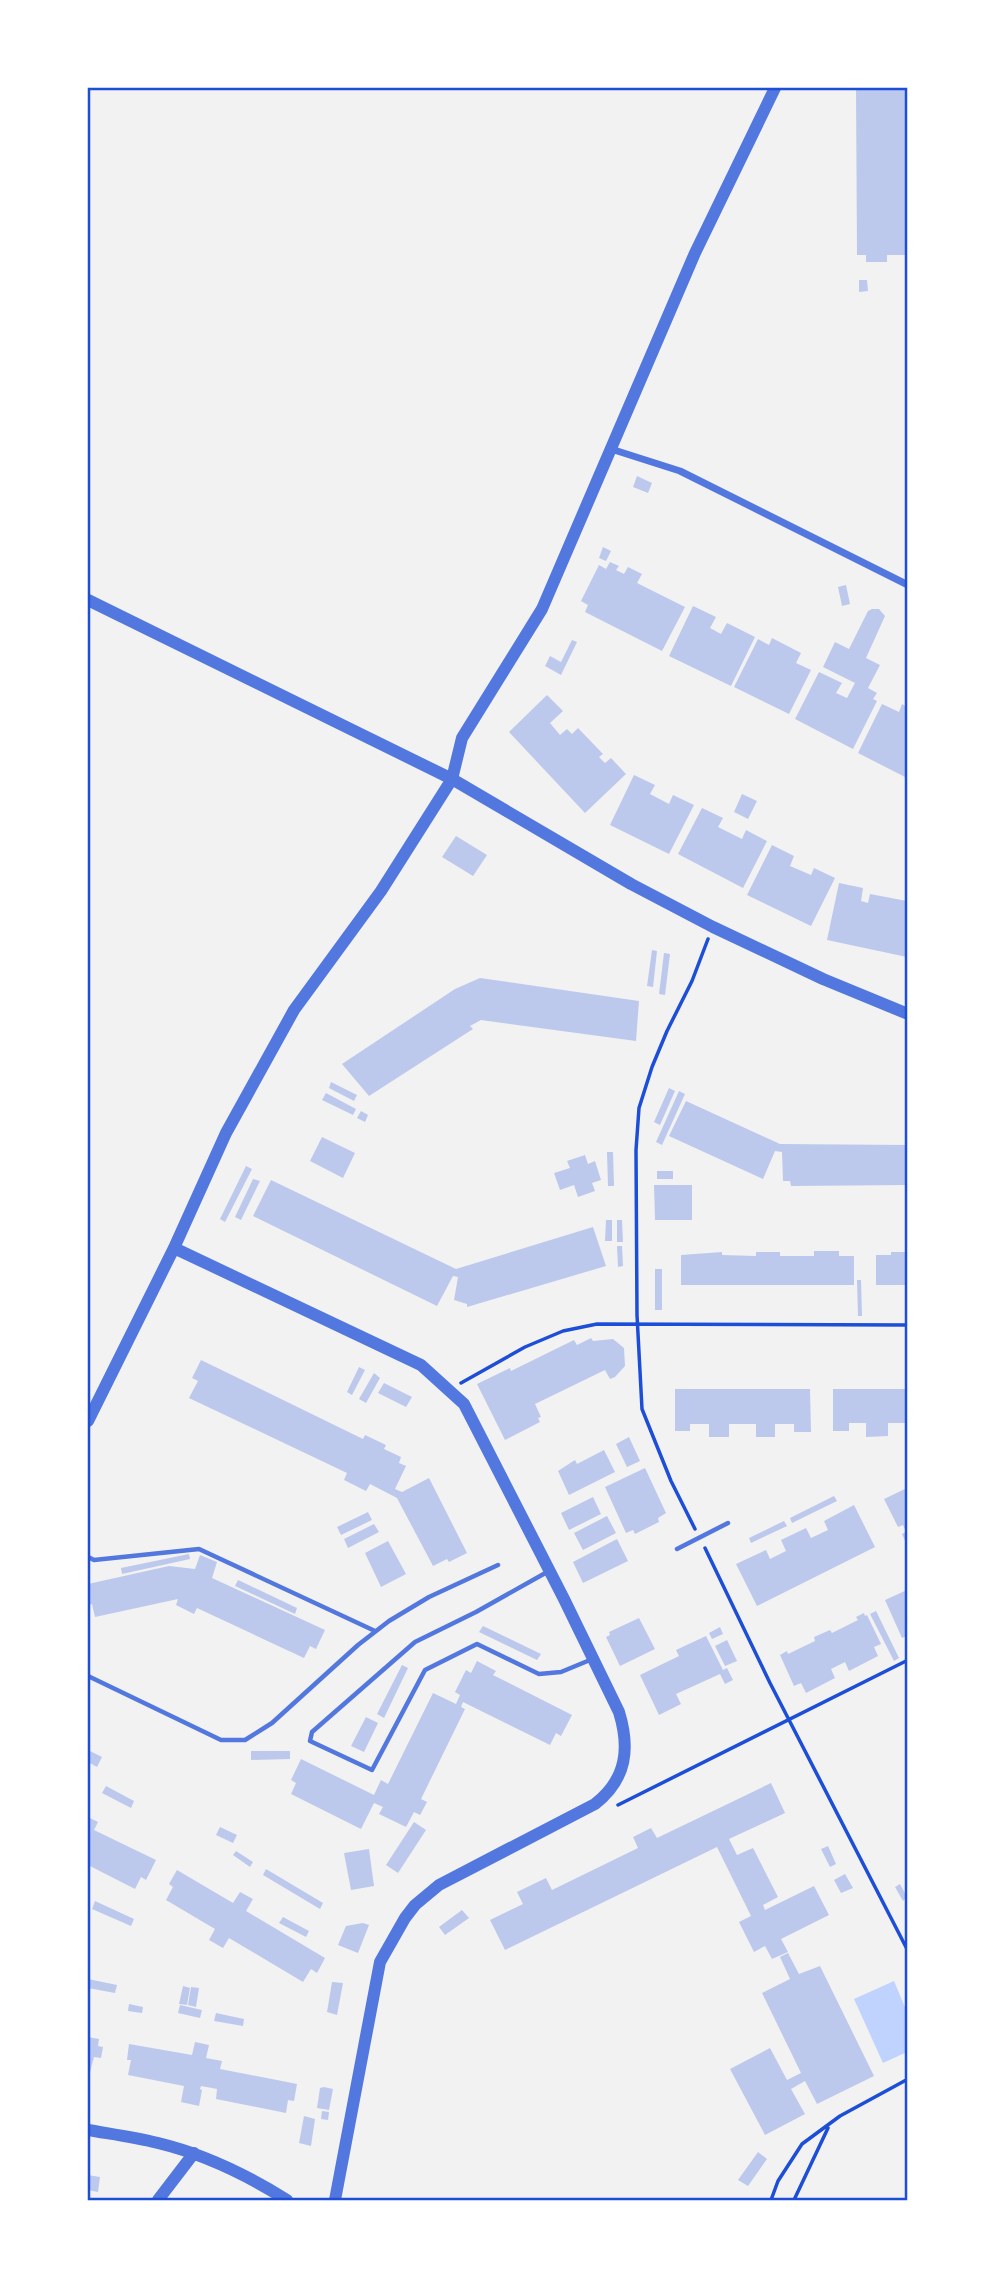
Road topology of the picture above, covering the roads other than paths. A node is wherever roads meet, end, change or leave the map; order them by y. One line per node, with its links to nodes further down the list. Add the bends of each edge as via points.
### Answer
1 (775, 88): 2 (street, via 695,253)
2 (611, 449): 3 (street, via 680,471); 5 (street, via 541,609 462,738)
3 (908, 585)
4 (88, 600): 5 (street)
5 (452, 779): 6 (street, via 713,927); 7 (street, via 381,891 294,1010 226,1133)
6 (908, 1014)
7 (174, 1248): 8 (street); 13 (street, via 421,1365 464,1404)
8 (88, 1421)
9 (728, 1523): 10 (lane)
10 (677, 1549)
11 (88, 1557): 14 (lane, via 199,1549)
12 (498, 1565): 14 (lane, via 429,1597)
13 (549, 1571): 15 (street); 15 (lane, via 415,1642 312,1732 310,1741 372,1770 425,1670 477,1644 539,1674 561,1672)
14 (375, 1631): 16 (lane, via 272,1723 245,1740 221,1740)
15 (592, 1659): 21 (street, via 624,1727 625,1755 618,1779 595,1804 439,1885 415,1905 397,1929 380,1962)
16 (88, 1676)
17 (88, 2130): 18 (street)
18 (194, 2153): 19 (street); 20 (street, via 248,2176)
19 (158, 2200)
20 (287, 2200)
21 (335, 2200)

